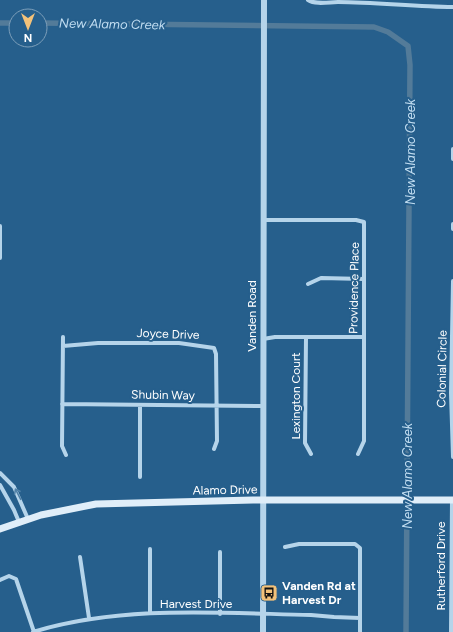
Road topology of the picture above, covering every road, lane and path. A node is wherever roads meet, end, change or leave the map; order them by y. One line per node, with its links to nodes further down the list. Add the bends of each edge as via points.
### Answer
1 (264, 0): 6 (street, Vanden Road)
2 (308, 0): 3 (street)
3 (453, 7)
4 (453, 149): 5 (street)
5 (453, 159)
6 (264, 220): 11 (street, Providence Place, via 364,222); 17 (street, Vanden Road)
7 (453, 224): 9 (street)
8 (0, 226): 10 (street)
9 (453, 230)
10 (0, 258)
11 (364, 279): 13 (street, via 321,278); 16 (street, Providence Place)
12 (453, 281): 27 (street, Colonial Circle)
13 (308, 284)
14 (63, 337): 18 (street)
15 (306, 337): 16 (street); 17 (street); 24 (street, Lexington Court, via 305,443)
16 (364, 337): 25 (street, Providence Place, via 364,441)
17 (263, 339): 22 (street, Vanden Road)
18 (63, 346): 19 (street); 21 (street, Joyce Drive, via 157,343 214,348)
19 (62, 404): 20 (street, Shubin Way); 26 (street, via 62,446)
20 (140, 405): 21 (street, Shubin Way); 29 (street)
21 (216, 406): 22 (street, Shubin Way); 23 (street, via 217,441)
22 (263, 406): 31 (street, Vanden Road)
23 (214, 449)
24 (311, 454)
25 (358, 454)
26 (66, 455)
27 (453, 457)
28 (0, 473): 33 (street, one-way to 28, via 14,487)
29 (140, 477)
30 (0, 485): 34 (street)
31 (264, 500): 32 (main road, Alamo Drive); 33 (main road, Alamo Drive, via 96,504 64,509); 43 (street, Vanden Road)
32 (452, 500): 49 (street, Rutherford Drive)
33 (28, 519): 34 (main road, Alamo Drive)
34 (19, 522): 35 (main road, Alamo Drive)
35 (0, 529)
36 (285, 547): 45 (street, via 299,544 355,544 360,548)
37 (150, 549): 41 (street)
38 (220, 552): 42 (street)
39 (80, 557): 44 (street)
40 (0, 580): 46 (street, via 9,576 16,579)
41 (150, 613): 42 (street, Harvest Drive); 44 (street, Harvest Drive)
42 (220, 614): 43 (street, Harvest Drive)
43 (263, 614): 45 (street, Harvest Drive); 47 (street, Vanden Road)
44 (89, 618): 46 (street, Harvest Drive)
45 (360, 618): 48 (street)
46 (33, 632)
47 (263, 632)
48 (360, 632)
49 (451, 632)

